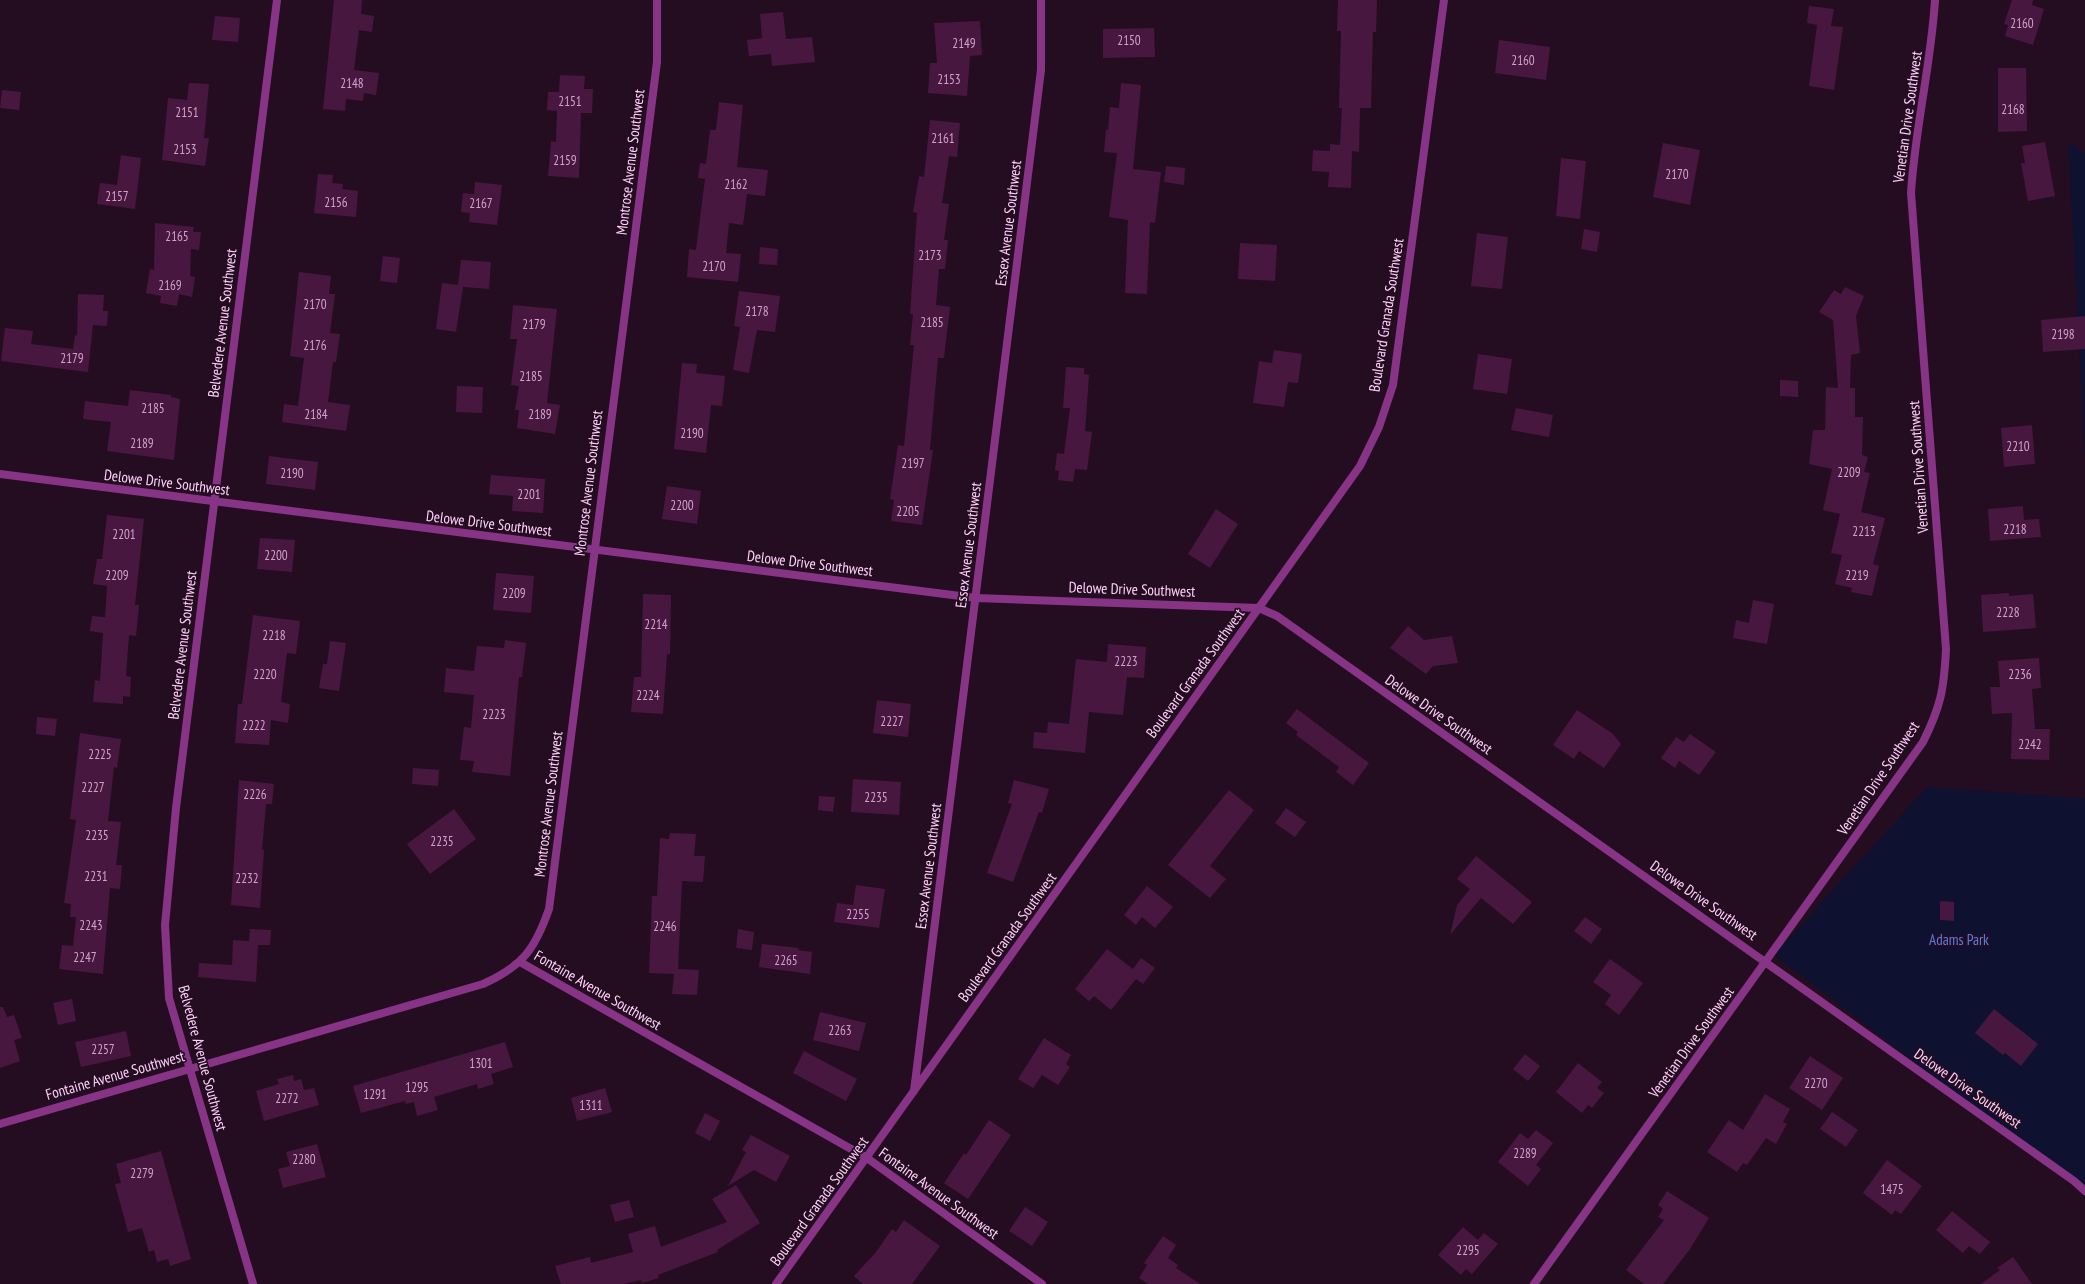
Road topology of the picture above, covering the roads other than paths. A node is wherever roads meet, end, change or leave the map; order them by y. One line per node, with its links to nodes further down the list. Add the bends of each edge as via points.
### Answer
1 (277, 0): 7 (street, Belvedere Avenue Southwest)
2 (657, 0): 8 (street, Montrose Avenue Southwest, via 657,62)
3 (1041, 0): 9 (street, Essex Avenue Southwest, via 1041,70)
4 (1444, 0): 10 (street, Boulevard Granada Southwest, via 1393,385 1379,427 1360,466)
5 (1935, 0): 11 (street, Venetian Drive Southwest, via 1934,26 1913,157 1911,193 1946,649 1944,684 1936,714 1922,742)
6 (0, 474): 7 (street, Delowe Drive Southwest)
7 (214, 502): 8 (street, Delowe Drive Southwest); 13 (street, Belvedere Avenue Southwest, via 176,808 165,925 169,998)
8 (594, 550): 9 (street, Delowe Drive Southwest); 12 (street, Montrose Avenue Southwest, via 549,909 539,937)
9 (976, 598): 10 (street, Delowe Drive Southwest); 14 (street, Essex Avenue Southwest)
10 (1259, 608): 11 (street, Delowe Drive Southwest, via 1283,621); 14 (street, Boulevard Granada Southwest)
11 (1766, 961): 17 (street, Delowe Drive Southwest); 21 (street, Venetian Drive Southwest)
12 (520, 962): 13 (street, Fontaine Avenue Southwest, via 502,976 483,984); 16 (street, Fontaine Avenue Southwest)
13 (189, 1068): 15 (street, Fontaine Avenue Southwest); 18 (street, Belvedere Avenue Southwest)
14 (914, 1092): 16 (street, Boulevard Granada Southwest)
15 (0, 1124)
16 (866, 1158): 19 (street, Boulevard Granada Southwest); 20 (street, Fontaine Avenue Southwest)
17 (2085, 1191)
18 (253, 1284)
19 (776, 1284)
20 (1042, 1284)
21 (1534, 1284)

